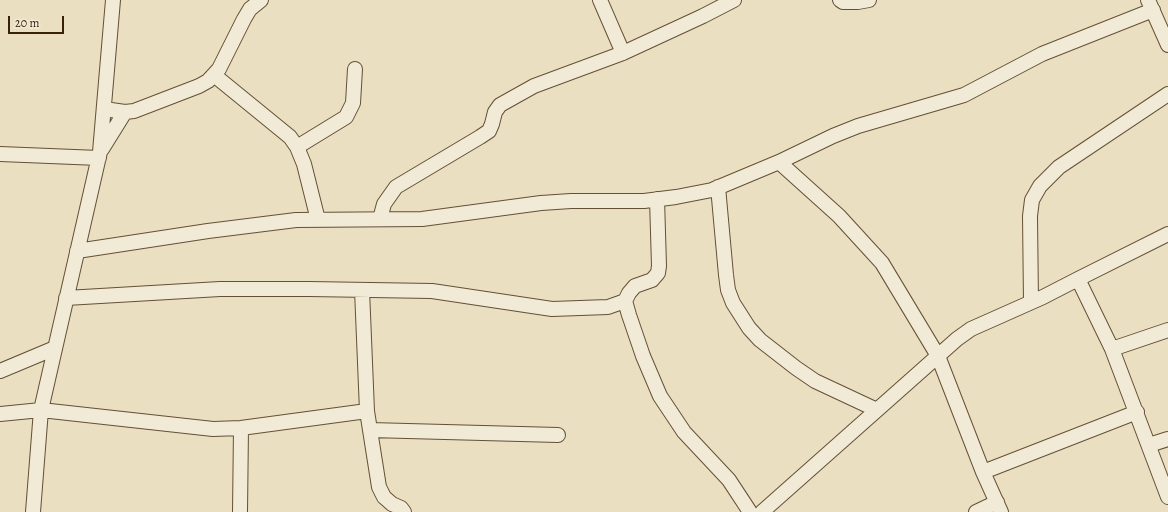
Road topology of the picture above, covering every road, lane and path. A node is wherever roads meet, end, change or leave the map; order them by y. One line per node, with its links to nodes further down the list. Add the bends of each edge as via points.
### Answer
1 (113, 0): 13 (street)
2 (261, 0): 11 (street, via 244,19)
3 (600, 0): 9 (street)
4 (734, 0): 9 (street)
5 (840, 0): 6 (street)
6 (869, 0)
7 (1151, 5): 8 (street); 18 (street, via 1042,54 964,96 858,126)
8 (1168, 46)
9 (623, 53): 21 (street, via 534,86 500,105 489,131 396,187 384,204)
10 (355, 69): 15 (street, via 353,103 346,117)
11 (214, 75): 14 (street, via 199,86 144,108); 15 (street, via 290,137)
12 (1168, 94): 29 (street, via 1059,167 1040,186 1032,200 1030,216)
13 (104, 109): 14 (street); 17 (street)
14 (125, 112): 17 (street)
15 (298, 147): 22 (street)
16 (0, 154): 17 (street, via 82,158)
17 (99, 155): 24 (street)
18 (779, 162): 19 (street); 33 (street, via 839,216 882,263)
19 (718, 187): 20 (street); 36 (street, via 728,290 749,328 760,340 815,381)
20 (657, 199): 21 (street, via 541,203 422,219); 28 (street, via 658,273 652,280 635,286)
21 (380, 219): 22 (street)
22 (318, 220): 24 (street, via 296,220 208,231)
23 (1168, 234): 25 (street)
24 (77, 251): 27 (street)
25 (1078, 279): 29 (street); 32 (street)
26 (362, 290): 27 (street, via 220,289); 28 (street, via 432,291 552,309 608,307); 37 (street)
27 (66, 298): 31 (street)
28 (625, 301): 51 (street, via 643,356 660,396 684,432 729,480)
29 (1032, 302): 33 (street, via 971,329)
30 (1168, 330): 32 (street)
31 (55, 348): 34 (street); 35 (street)
32 (1112, 349): 38 (street)
33 (938, 356): 36 (street); 45 (street)
34 (0, 371)
35 (41, 410): 39 (street); 40 (street, via 213,429); 48 (street)
36 (877, 410): 52 (street)
37 (367, 411): 40 (street); 41 (street)
38 (1137, 412): 44 (street); 45 (street)
39 (0, 414)
40 (240, 428): 49 (street)
41 (370, 430): 42 (street); 50 (street, via 379,486 384,497)
42 (558, 435)
43 (1168, 439): 44 (street)
44 (1149, 445): 46 (street)
45 (983, 472): 47 (street)
46 (1168, 497)
47 (999, 507): 53 (street)
48 (34, 512)
49 (240, 512)
50 (404, 512)
51 (750, 512)
52 (762, 512)
53 (976, 512)

